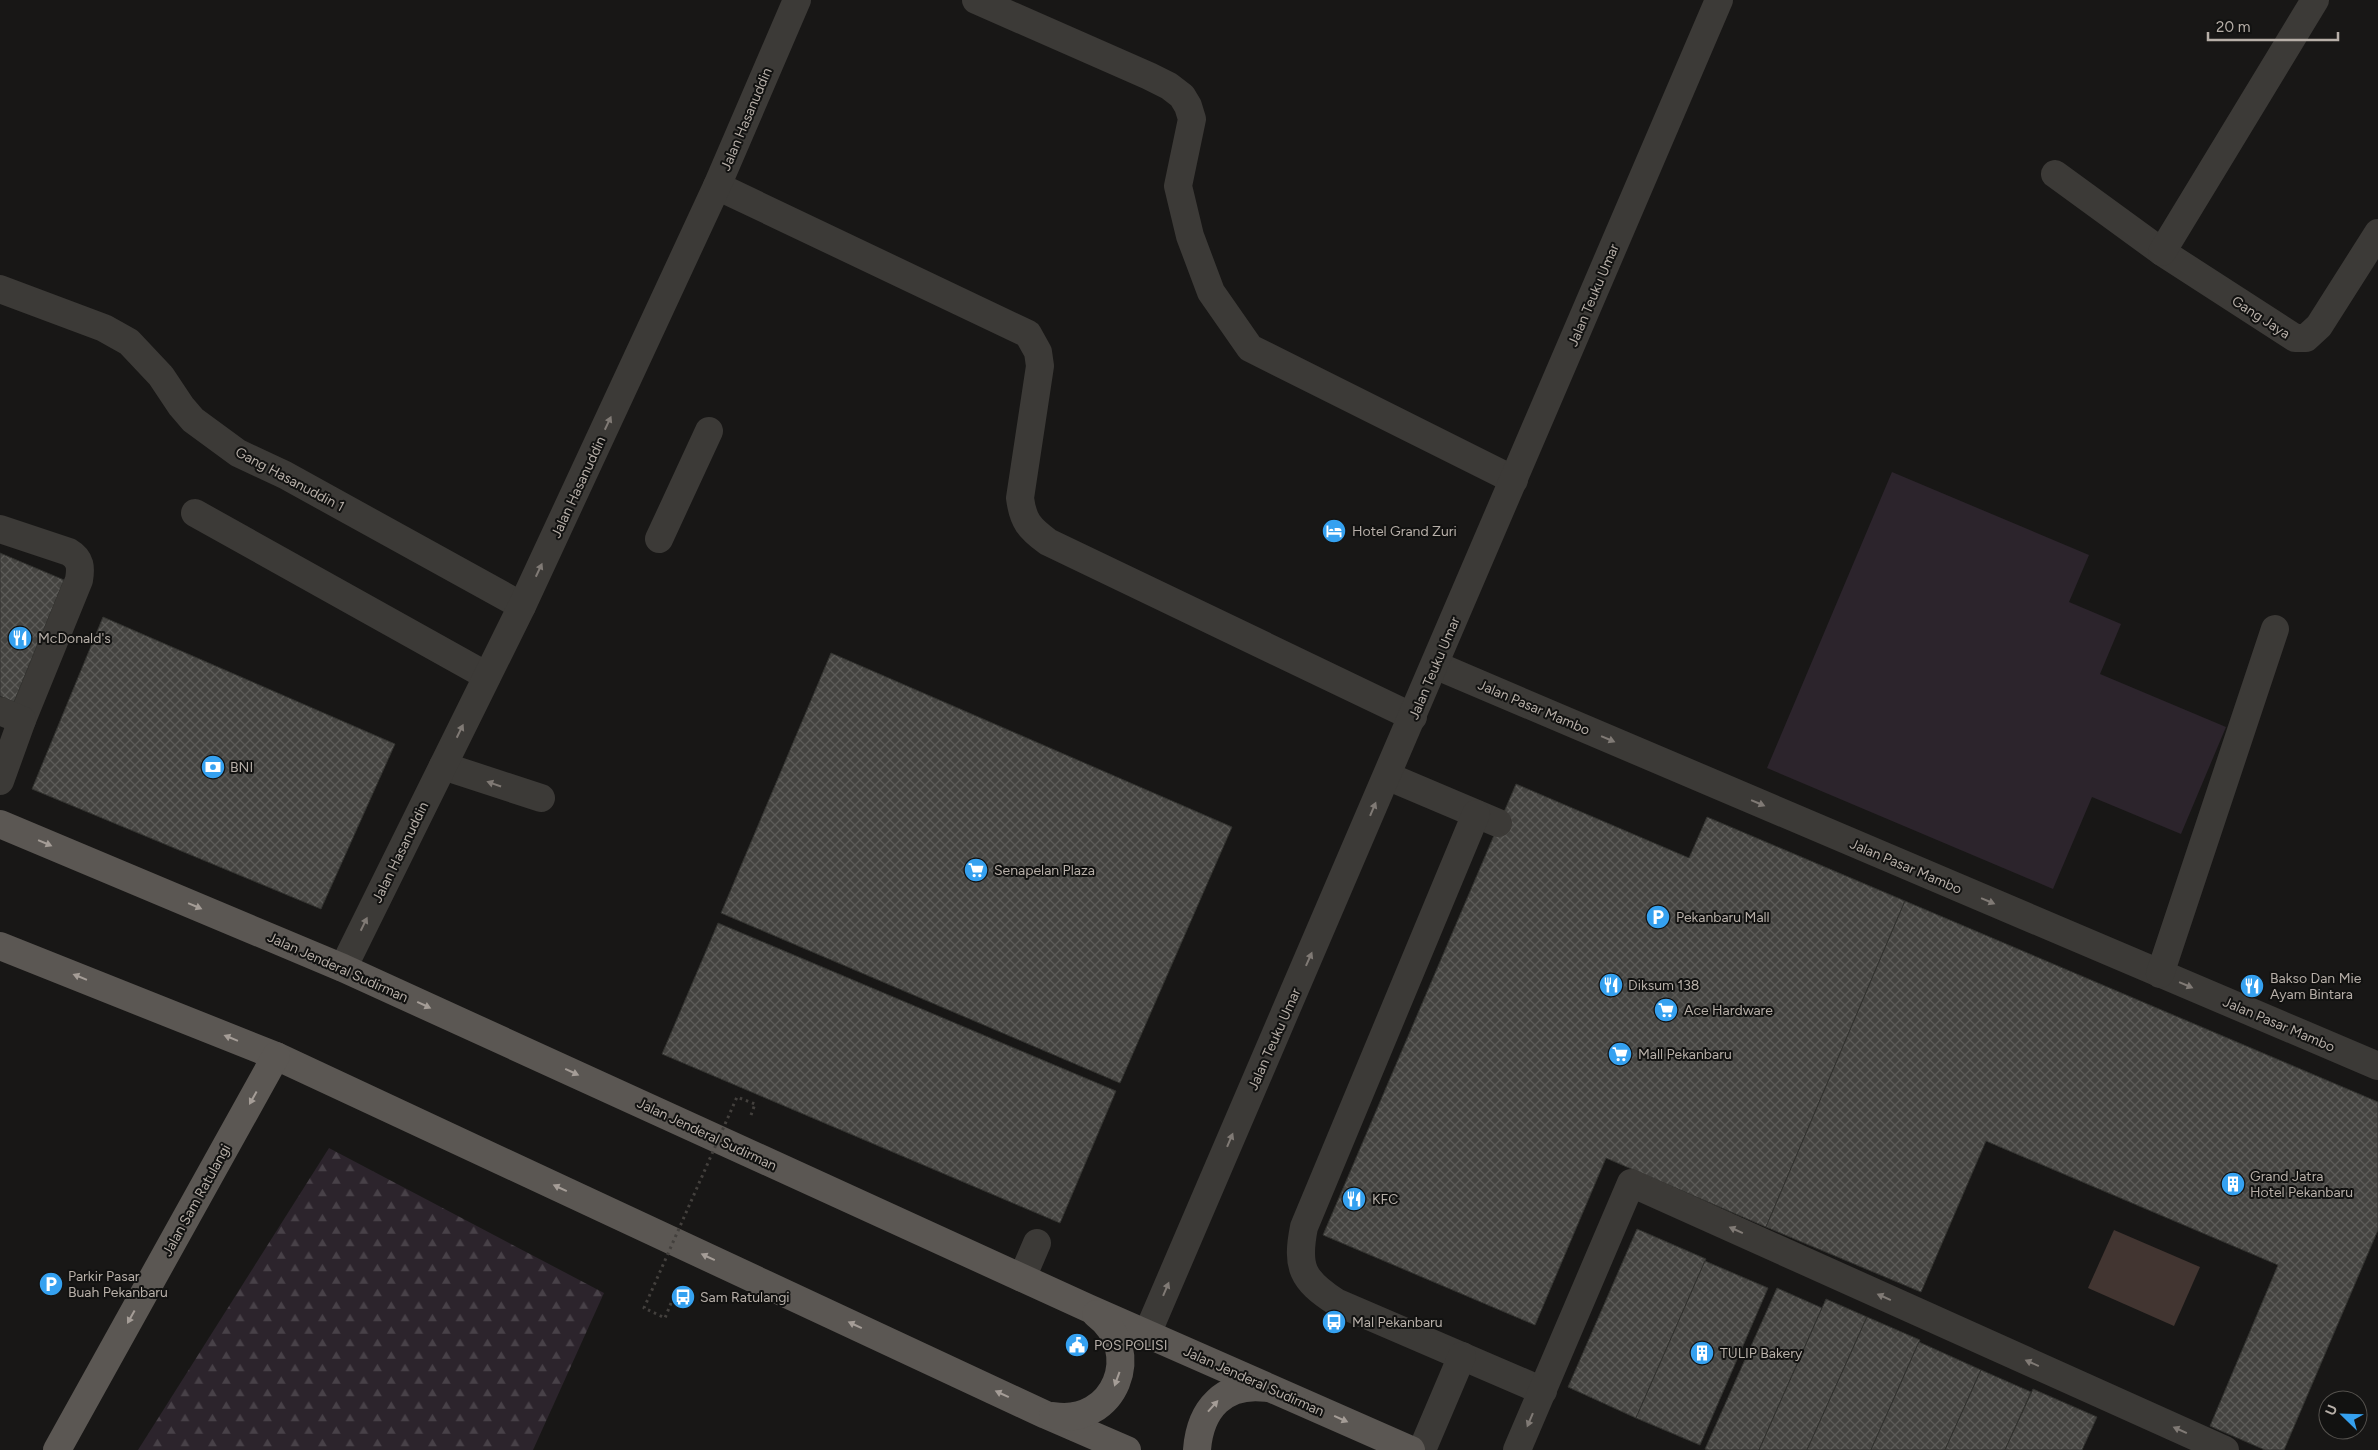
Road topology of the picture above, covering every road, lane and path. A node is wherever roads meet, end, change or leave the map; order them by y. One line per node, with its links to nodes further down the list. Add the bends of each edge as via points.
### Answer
1 (797, 0): 6 (street, Jalan Hasanuddin)
2 (976, 0): 11 (street, via 1149,76 1182,96 1192,119 1178,186 1190,236 1211,292 1250,348)
3 (1719, 0): 11 (street, Jalan Teuku Umar)
4 (2315, 0): 8 (street)
5 (2055, 174): 8 (street, Gang Jaya)
6 (717, 186): 15 (street, Jalan Hasanuddin, one-way to 6); 20 (street, via 1028,334 1038,352 1040,366 1020,498 1022,516 1032,530 1048,542)
7 (2378, 233): 8 (street, Gang Jaya, via 2319,326 2300,339 2284,333)
8 (2162, 252)
9 (0, 289): 15 (street, Gang Hasanuddin 1, via 104,328 129,342 161,376 176,401 193,420 238,453 285,475)
10 (708, 430): 14 (street)
11 (1514, 480): 17 (street, Jalan Teuku Umar)
12 (195, 513): 18 (street)
13 (0, 529): 19 (street, via 69,552 81,565 79,580)
14 (659, 539)
15 (522, 606): 18 (street, Jalan Hasanuddin)
16 (2275, 630): 28 (street)
17 (1435, 665): 20 (street, Jalan Teuku Umar); 28 (street, Jalan Pasar Mambo, one-way to 28)
18 (487, 676): 21 (street, Jalan Hasanuddin, one-way to 18)
19 (11, 716): 23 (street)
20 (1413, 717): 22 (street, Jalan Teuku Umar)
21 (443, 766): 24 (street, one-way to 21); 27 (street, Jalan Hasanuddin, one-way to 21)
22 (1387, 776): 36 (street, Jalan Teuku Umar, one-way to 22); 37 (street, via 1487,819 1304,1227 1301,1240 1305,1274 1310,1284 1336,1302)
23 (0, 781)
24 (541, 798)
25 (0, 824): 27 (main road, Jalan Jenderal Sudirman, one-way to 27)
26 (0, 946): 29 (main road, one-way to 26)
27 (343, 968): 33 (main road, Jalan Jenderal Sudirman, one-way to 33)
28 (2160, 974): 30 (street, Jalan Pasar Mambo, one-way to 30)
29 (276, 1056): 40 (main road, one-way to 29); 42 (main road, Jalan Sam Ratulangi, one-way to 42)
30 (2378, 1066)
31 (755, 1104): 34 (path, bridge, via 737,1097 644,1308 665,1318)
32 (1038, 1243): 33 (street)
33 (1022, 1278): 35 (main road, Jalan Jenderal Sudirman)
34 (672, 1303)
35 (1088, 1308): 36 (main road, Jalan Jenderal Sudirman); 40 (main road, one-way to 40, via 1106,1321 1116,1337 1121,1355 1120,1374 1112,1392 1084,1415 1065,1418)
36 (1147, 1334): 38 (main road, Jalan Jenderal Sudirman)
37 (1462, 1356): 39 (street); 46 (street)
38 (1271, 1388): 44 (main road, one-way to 38, via 1198,1431 1218,1400 1234,1390 1252,1386); 45 (main road, Jalan Jenderal Sudirman, one-way to 45)
39 (1543, 1391): 47 (street, one-way to 47); 48 (street, one-way to 39, via 1631,1183)
40 (1046, 1414): 41 (main road)
41 (1099, 1444): 43 (main road)
42 (57, 1450)
43 (1127, 1450)
44 (1197, 1450)
45 (1411, 1450)
46 (1422, 1450)
47 (1517, 1450)
48 (2225, 1450)

